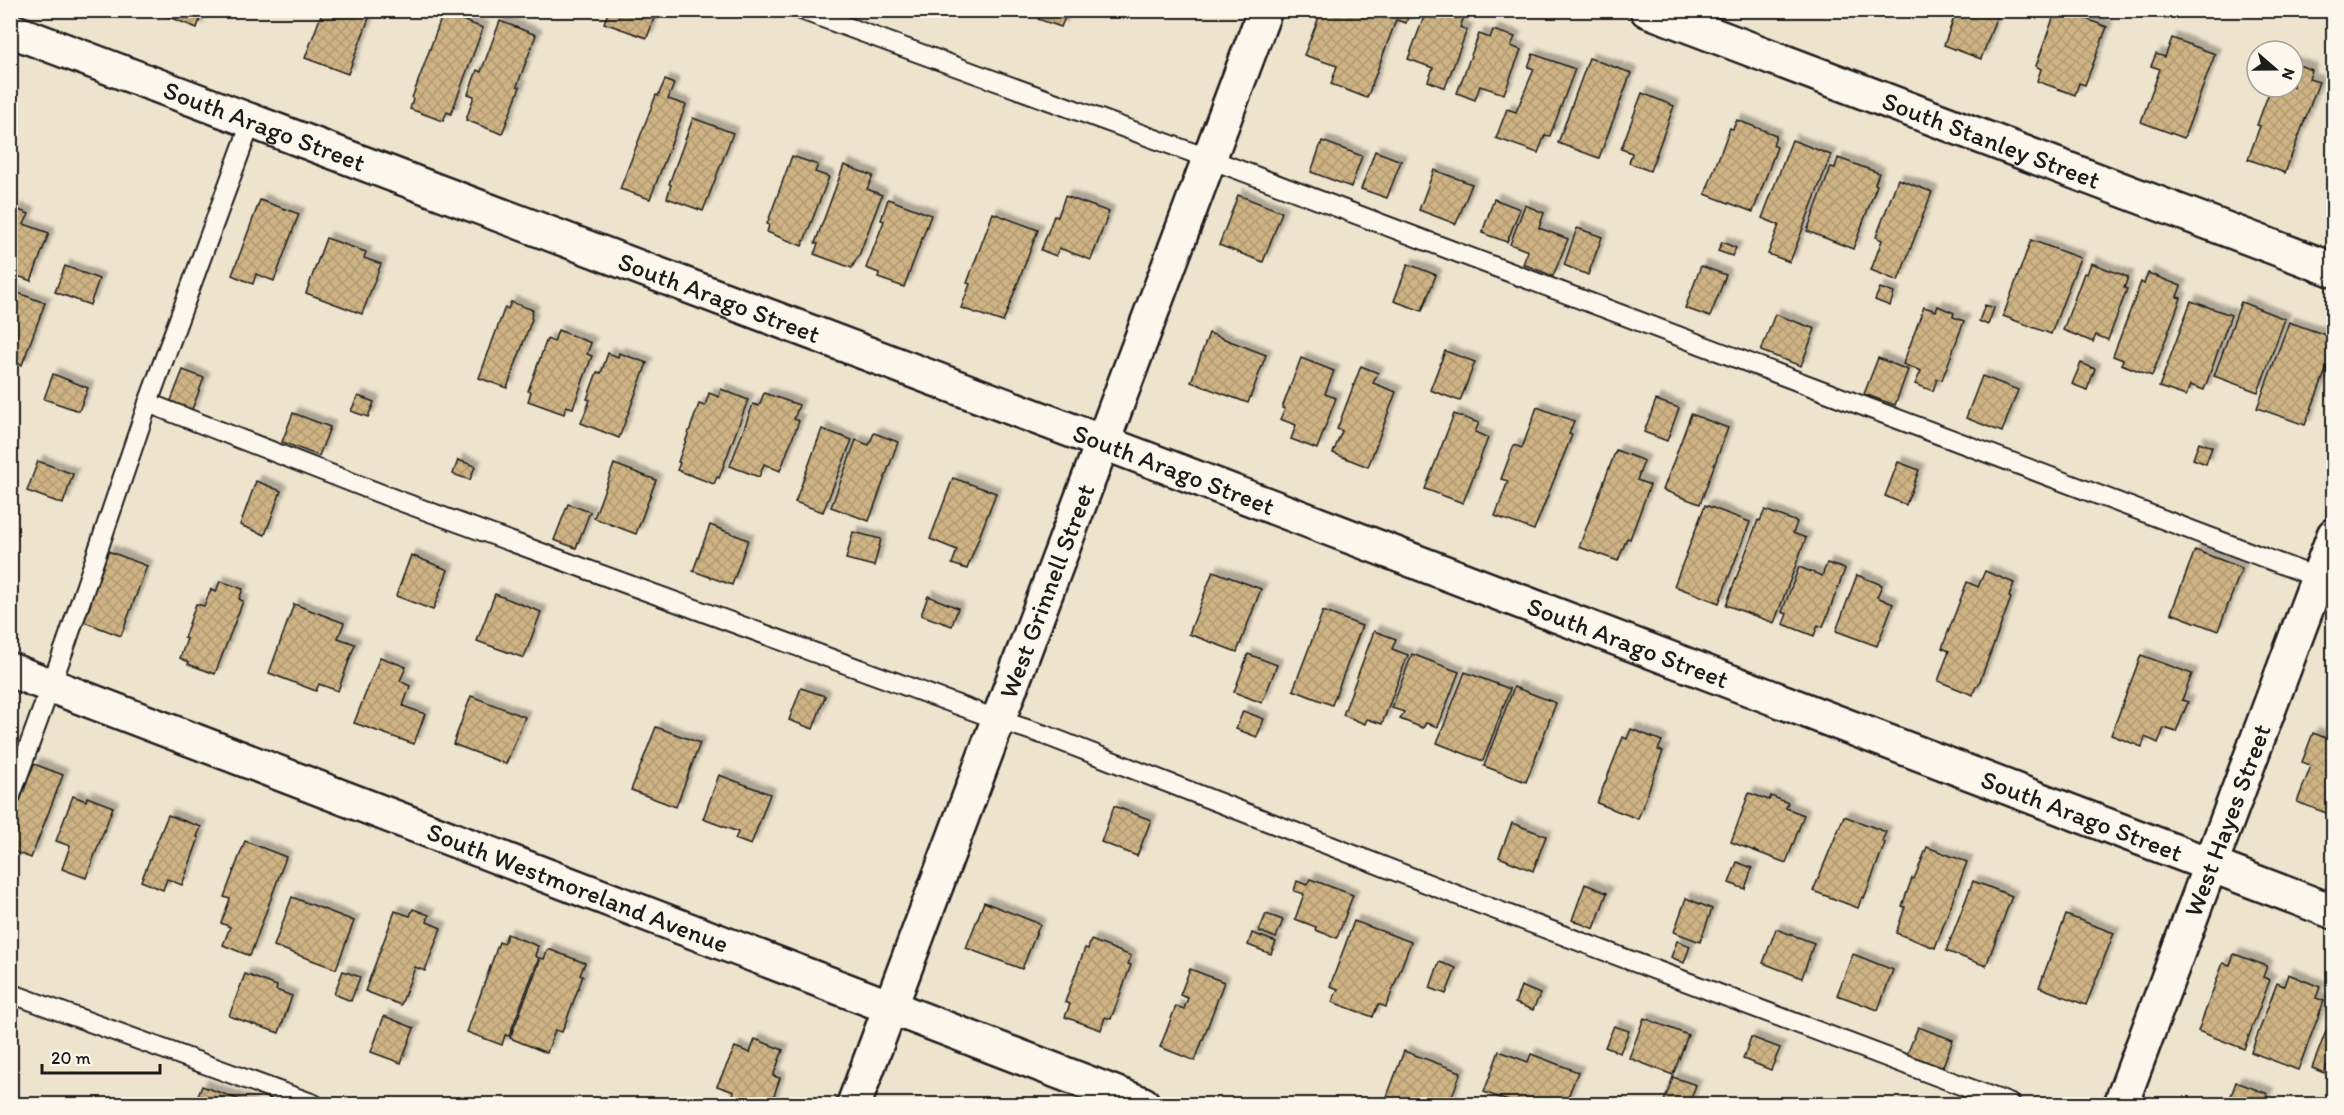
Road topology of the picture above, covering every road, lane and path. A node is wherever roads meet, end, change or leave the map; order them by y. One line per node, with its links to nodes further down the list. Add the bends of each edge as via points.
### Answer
1 (801, 10): 6 (lane)
2 (1265, 10): 6 (street, West Grinnell Street)
3 (1647, 10): 7 (street, South Stanley Street)
4 (10, 30): 5 (street, South Arago Street)
5 (252, 120): 8 (lane); 9 (street, South Arago Street)
6 (1210, 159): 9 (street, West Grinnell Street); 11 (lane)
7 (2334, 270)
8 (147, 403): 13 (lane); 14 (lane, via 397,500)
9 (1103, 442): 14 (street, West Grinnell Street); 16 (street, South Arago Street)
10 (2334, 535): 11 (street, West Hayes Street)
11 (2326, 581): 16 (street, West Hayes Street)
12 (10, 670): 13 (street, South Westmoreland Avenue)
13 (52, 686): 15 (lane); 19 (street, South Westmoreland Avenue)
14 (999, 720): 19 (street, West Grinnell Street); 23 (lane)
15 (10, 798)
16 (2211, 866): 17 (street, South Arago Street); 24 (street, West Hayes Street)
17 (2334, 912)
18 (10, 993): 20 (lane)
19 (891, 1009): 21 (street, West Grinnell Street); 22 (street, South Westmoreland Avenue)
20 (314, 1104)
21 (854, 1104)
22 (1143, 1104)
23 (2012, 1104)
24 (2121, 1104)

